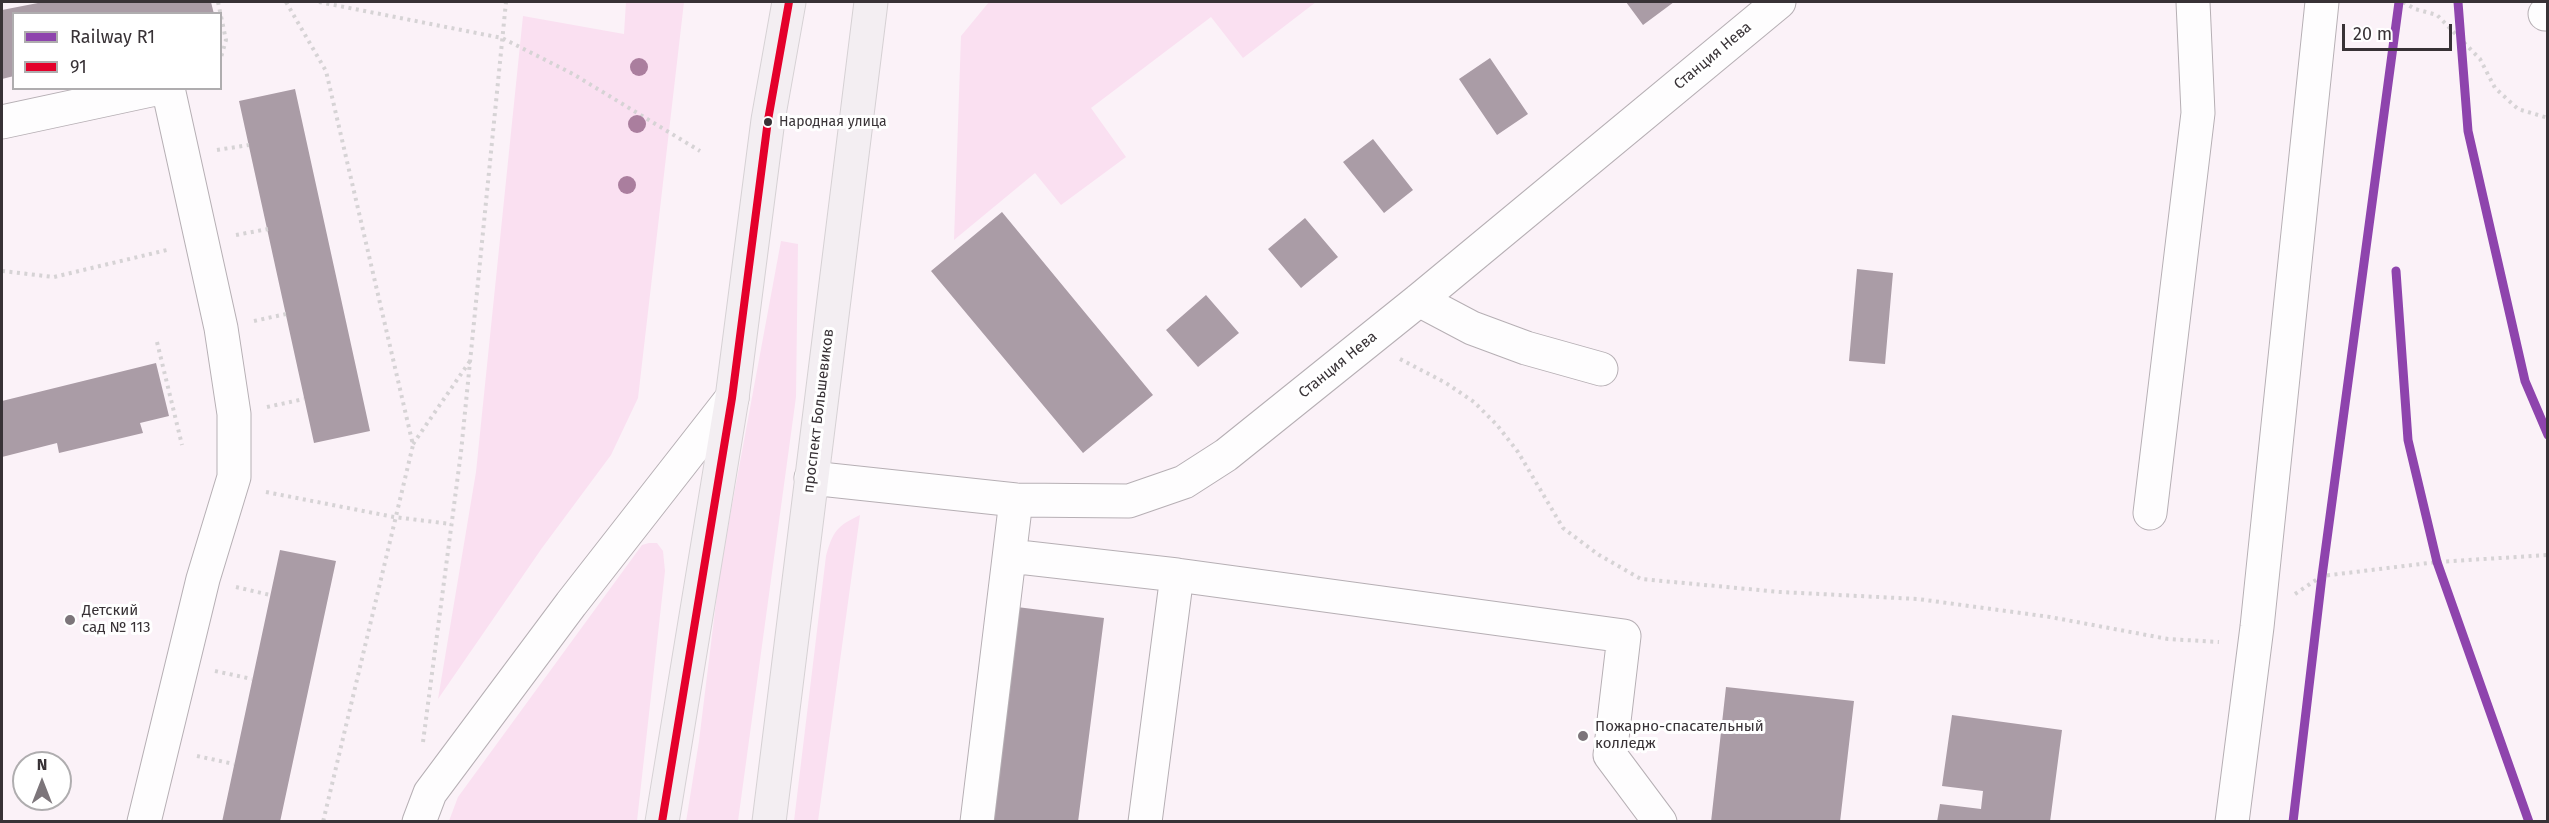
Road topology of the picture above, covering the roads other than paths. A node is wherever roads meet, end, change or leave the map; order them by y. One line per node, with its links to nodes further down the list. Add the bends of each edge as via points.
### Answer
1 (789, 2): 11 (main road, via 768,120)
2 (871, 2): 12 (main road, проспект Большевиков)
3 (1779, 2): 9 (street, Станция Нева)
4 (2193, 2): 14 (street, via 2198,113)
5 (2322, 2): 24 (street, via 2257,627)
6 (151, 90): 8 (street)
7 (168, 90): 17 (street, via 221,328 234,414 234,477 203,579)
8 (2, 122)
9 (1419, 300): 10 (street, via 1472,328); 13 (street, Станция Нева, via 1226,455 1184,482 1129,501)
10 (1601, 369)
11 (732, 398): 18 (street, via 430,793); 19 (main road)
12 (811, 478): 13 (street, Станция Нева); 20 (main road, проспект Большевиков)
13 (1016, 500): 15 (street)
14 (2150, 513)
15 (1010, 556): 16 (street); 21 (street)
16 (1177, 575): 22 (street); 23 (street, via 1624,636 1610,755)
17 (144, 822)
18 (419, 822)
19 (663, 822)
20 (770, 822)
21 (977, 822)
22 (1144, 822)
23 (1660, 822)
24 (2232, 822)

